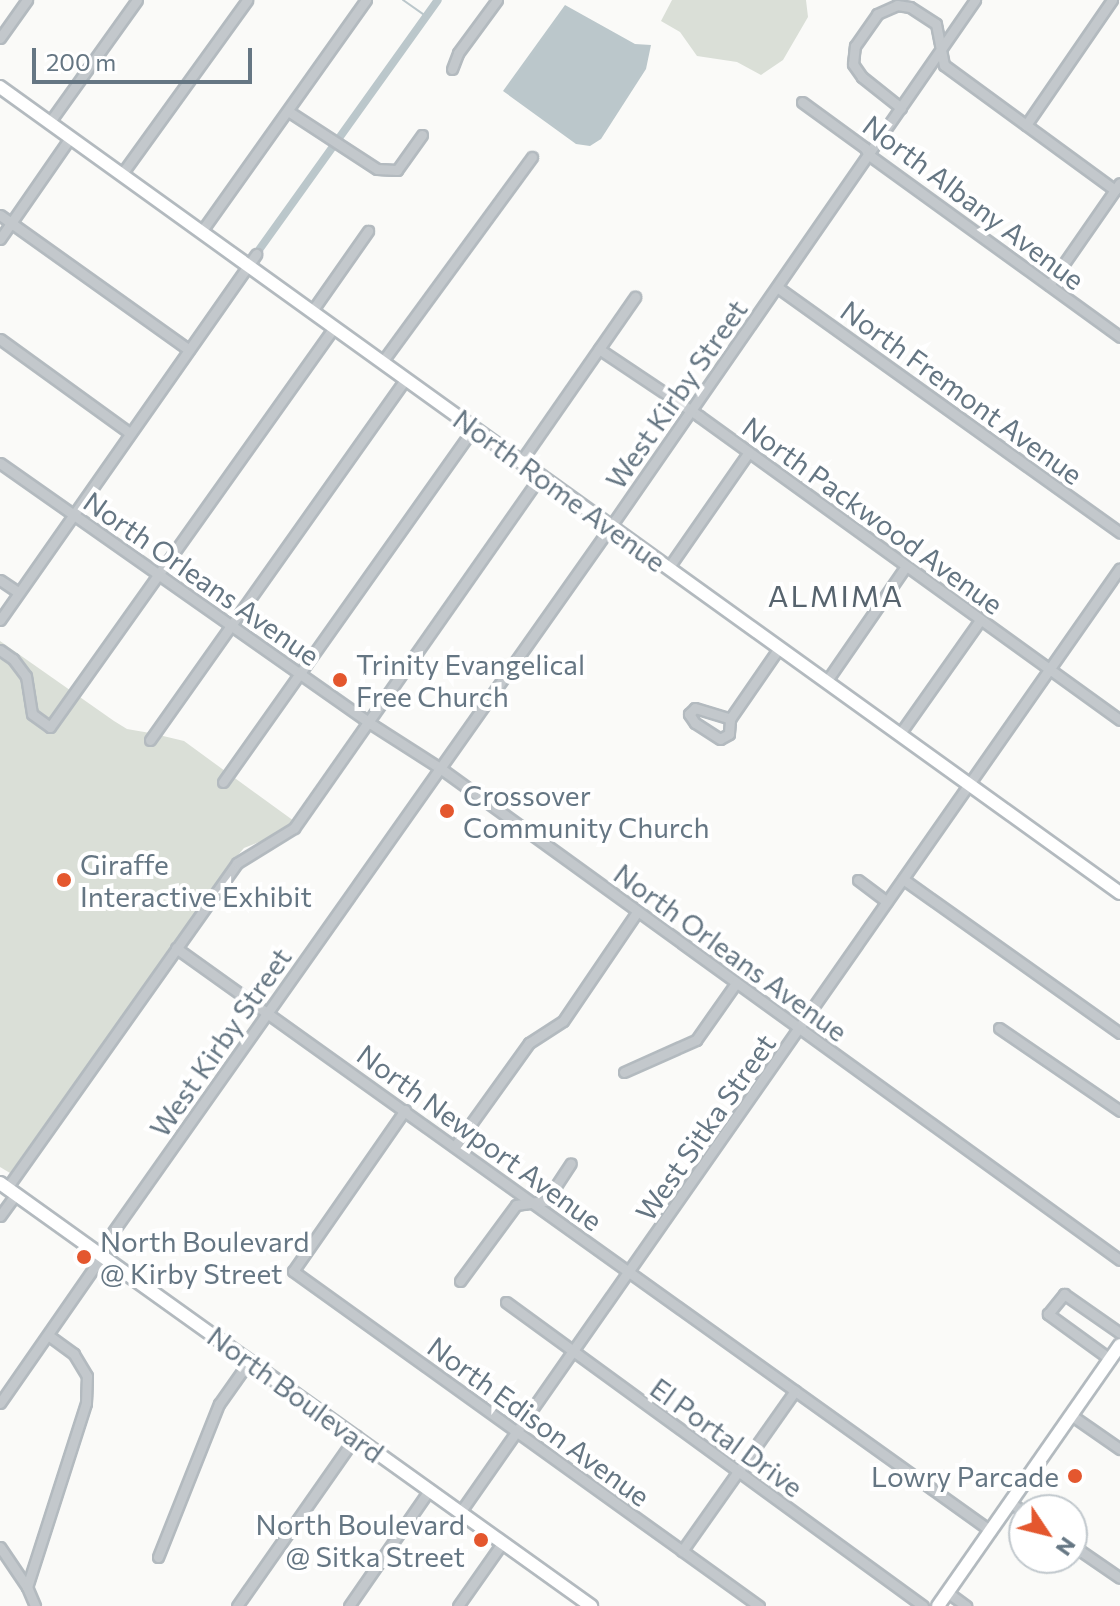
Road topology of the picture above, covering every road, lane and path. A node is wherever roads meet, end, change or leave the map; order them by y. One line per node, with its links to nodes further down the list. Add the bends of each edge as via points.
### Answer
1 (27, 0): 8 (street)
2 (137, 0): 15 (street)
3 (247, 0): 21 (street)
4 (366, 0): 14 (street)
5 (497, 0): 10 (street)
6 (975, 0): 9 (street, West Kirby Street)
7 (1112, 0): 16 (street)
8 (0, 38)
9 (941, 48): 13 (street, West Kirby Street); 13 (street, via 936,24 897,5 877,14 855,46 853,64 862,77); 16 (street, via 944,65)
10 (452, 69)
11 (0, 87): 15 (street, North Rome Avenue)
12 (802, 102): 19 (street, North Albany Avenue)
13 (901, 108): 19 (street, West Kirby Street)
14 (288, 111): 17 (street, via 377,169 397,170); 26 (street)
15 (49, 123): 18 (street, North Rome Avenue)
16 (1026, 125): 22 (street)
17 (422, 135)
18 (70, 138): 21 (street, North Rome Avenue); 24 (street)
19 (869, 155): 30 (street, North Albany Avenue); 31 (street, West Kirby Street)
20 (532, 157): 39 (street)
21 (121, 175): 26 (street, North Rome Avenue)
22 (1118, 187): 30 (street)
23 (0, 215): 24 (street)
24 (11, 223): 27 (street); 38 (street)
25 (368, 231): 33 (street)
26 (201, 232): 29 (street, North Rome Avenue)
27 (0, 239)
28 (256, 254): 29 (street)
29 (248, 266): 33 (street, North Rome Avenue); 38 (street)
30 (1049, 285): 35 (street, North Albany Avenue)
31 (777, 287): 41 (street, West Kirby Street); 50 (street, North Fremont Avenue)
32 (635, 297): 37 (street)
33 (312, 311): 34 (street, North Rome Avenue)
34 (334, 327): 39 (street, North Rome Avenue); 54 (street)
35 (1120, 337)
36 (0, 339): 43 (street)
37 (599, 349): 41 (street, North Packwood Avenue); 45 (street)
38 (189, 350): 43 (street)
39 (382, 362): 40 (street, North Rome Avenue)
40 (406, 379): 42 (street, North Rome Avenue); 59 (street)
41 (691, 411): 44 (street, North Packwood Avenue); 49 (street, West Kirby Street)
42 (474, 427): 45 (street, North Rome Avenue); 63 (street)
43 (130, 433): 48 (street)
44 (749, 452): 51 (street, North Packwood Avenue); 52 (street)
45 (521, 461): 47 (street, North Rome Avenue)
46 (0, 463): 48 (street, North Orleans Avenue)
47 (541, 475): 49 (street, North Rome Avenue); 67 (street)
48 (72, 515): 54 (street, North Orleans Avenue); 56 (street)
49 (611, 526): 52 (street, North Rome Avenue); 70 (street, West Kirby Street)
50 (1120, 533)
51 (906, 566): 58 (street, North Packwood Avenue); 64 (street)
52 (669, 567): 60 (street, North Rome Avenue)
53 (1120, 568): 62 (street, West Sitka Street)
54 (159, 573): 59 (street, North Orleans Avenue); 61 (street, via 50,727 32,714 26,676)
55 (0, 580): 56 (street)
56 (18, 592): 57 (street)
57 (0, 620)
58 (980, 620): 62 (street, North Packwood Avenue); 68 (street)
59 (231, 624): 63 (street, North Orleans Avenue); 69 (street)
60 (779, 648): 64 (street, North Rome Avenue); 65 (street)
61 (0, 650)
62 (1048, 669): 66 (street, North Packwood Avenue); 72 (street, West Sitka Street)
63 (298, 672): 67 (street, North Orleans Avenue); 71 (street)
64 (826, 682): 68 (street, North Rome Avenue)
65 (730, 719)
66 (1120, 720)
67 (368, 722): 70 (street, North Orleans Avenue); 78 (street, via 290,833 241,859)
68 (899, 735): 72 (street, North Rome Avenue)
69 (150, 740)
70 (440, 768): 77 (street, North Orleans Avenue); 80 (street, West Kirby Street)
71 (223, 782)
72 (968, 784): 73 (street, West Sitka Street); 75 (street, North Rome Avenue)
73 (903, 879): 76 (street, West Sitka Street); 83 (street)
74 (858, 880): 76 (street)
75 (1120, 893)
76 (887, 902): 82 (street, West Sitka Street)
77 (637, 912): 79 (street, North Orleans Avenue); 87 (street, via 563,1021 529,1043)
78 (176, 948): 80 (street, North Newport Avenue); 89 (street)
79 (736, 983): 82 (street, North Orleans Avenue); 84 (street, via 696,1040)
80 (267, 1012): 85 (street, North Newport Avenue); 92 (street, West Kirby Street, via 105,1243)
81 (999, 1028): 86 (street)
82 (800, 1029): 93 (street, North Orleans Avenue); 94 (street, West Sitka Street)
83 (1120, 1033)
84 (624, 1072)
85 (405, 1110): 87 (street, North Newport Avenue); 106 (street, North Edison Avenue, via 293,1271)
86 (1120, 1111)
87 (455, 1146): 90 (street, North Newport Avenue)
88 (571, 1163): 90 (street, via 546,1201)
89 (8, 1188): 91 (street); 92 (street, North Boulevard)
90 (536, 1204): 94 (street, North Newport Avenue); 95 (street, via 516,1205)
91 (0, 1216)
92 (103, 1255): 98 (street, West Kirby Street); 102 (street, North Boulevard)
93 (1120, 1260)
94 (630, 1273): 100 (street, West Sitka Street); 103 (street, North Newport Avenue)
95 (460, 1281)
96 (506, 1302): 100 (street, El Portal Drive)
97 (1120, 1333): 101 (street, via 1064,1294 1048,1314)
98 (48, 1335): 104 (street, West Kirby Street); 121 (street, via 74,1354 87,1376 86,1403)
99 (1120, 1345): 101 (street)
100 (573, 1352): 106 (street, West Sitka Street); 109 (street, El Portal Drive)
101 (1110, 1359): 105 (street)
102 (250, 1360): 107 (street, North Boulevard); 119 (street, via 219,1404)
103 (795, 1391): 109 (street); 114 (street, North Newport Avenue)
104 (0, 1403)
105 (1071, 1415): 108 (street); 111 (street)
106 (516, 1431): 113 (street, West Sitka Street); 117 (street, North Edison Avenue)
107 (356, 1436): 110 (street, North Boulevard); 124 (street)
108 (1120, 1449)
109 (738, 1472): 117 (street); 129 (street, El Portal Drive)
110 (430, 1489): 113 (street, North Boulevard); 125 (street)
111 (1017, 1494)
112 (1008, 1507): 114 (street)
113 (461, 1511): 115 (street, North Boulevard)
114 (991, 1531): 122 (street)
115 (503, 1542): 126 (street); 127 (street, North Boulevard)
116 (0, 1547): 121 (street)
117 (682, 1551): 128 (street, North Edison Avenue)
118 (1088, 1556): 120 (street)
119 (158, 1557)
120 (1120, 1578)
121 (27, 1587): 123 (street)
122 (947, 1592): 130 (street); 131 (street)
123 (35, 1606)
124 (237, 1606)
125 (349, 1606)
126 (458, 1606)
127 (591, 1606)
128 (759, 1606)
129 (923, 1606)
130 (938, 1606)
131 (966, 1606)

